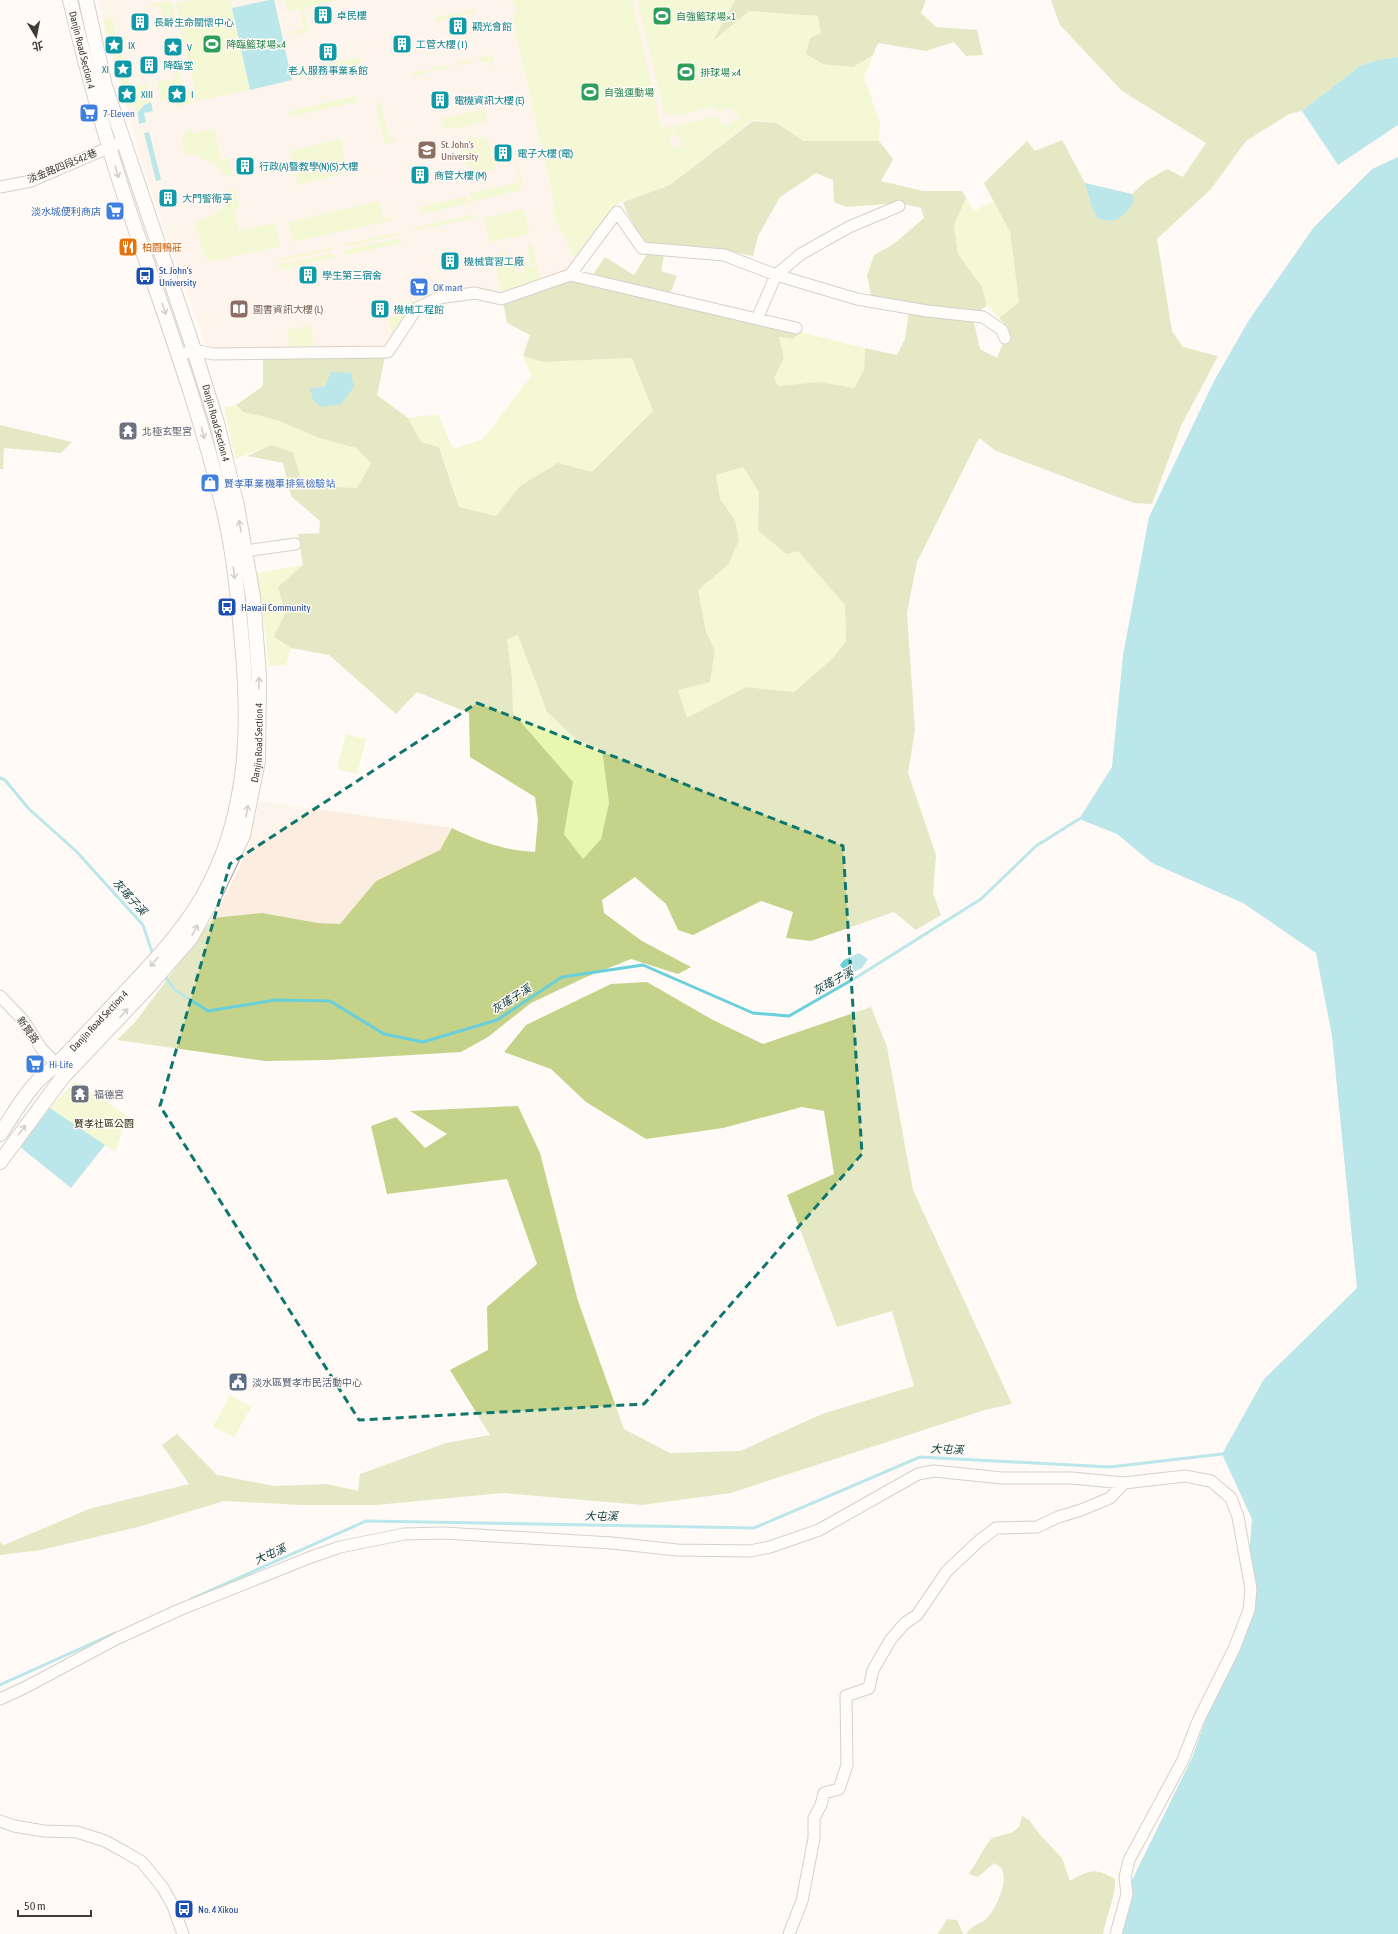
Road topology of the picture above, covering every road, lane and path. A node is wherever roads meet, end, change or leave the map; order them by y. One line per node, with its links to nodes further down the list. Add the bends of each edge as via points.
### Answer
1 (70, 0): 4 (main road, Danjin Road Section 4, via 94,97)
2 (86, 0): 3 (main road, Danjin Road Section 4, via 105,86)
3 (123, 141): 4 (street, 淡金路四段542巷); 14 (main road, Danjin Road Section 4)
4 (110, 147): 5 (street, 淡金路四段542巷, via 32,181); 15 (main road, Danjin Road Section 4, one-way to 15)
5 (0, 187)
6 (899, 206): 10 (street, via 849,228 801,254)
7 (642, 248): 8 (street); 9 (street, via 616,212); 10 (street, via 724,255)
8 (691, 252)
9 (570, 275): 11 (street); 14 (street, via 501,299 475,293 438,298 418,308 388,352 213,354)
10 (776, 275): 11 (street); 13 (street, via 857,299 926,311 983,317 1002,330)
11 (757, 319): 12 (street)
12 (796, 328)
13 (1004, 338)
14 (194, 350): 15 (street); 17 (main road, Danjin Road Section 4, one-way to 14, via 217,423)
15 (180, 355): 18 (main road, Danjin Road Section 4, one-way to 18, via 224,509 232,555 245,675 247,733 242,784 231,830 211,882)
16 (295, 544): 17 (street)
17 (245, 551): 18 (main road, Danjin Road Section 4, one-way to 17, via 190,939 243,835 258,761 259,676 253,597)
18 (169, 954): 19 (main road)
19 (145, 981): 21 (main road, Danjin Road Section 4); 21 (main road, Danjin Road Section 4, one-way to 19, via 98,1041)
20 (0, 996): 21 (street, 新賢路)
21 (61, 1070): 22 (main road, via 36,1082); 23 (main road, one-way to 21)
22 (0, 1134)
23 (0, 1162)
24 (1124, 1483): 25 (street, via 1072,1478 1002,1478 934,1471 918,1474 819,1530 750,1551 677,1550 612,1543 444,1533 404,1534 340,1547 178,1610); 28 (street, via 1110,1498 1081,1510 1037,1527 996,1528 980,1540 947,1571 917,1615 905,1623 892,1639 873,1670 869,1688 846,1696 847,1765 838,1789 824,1793 814,1818 814,1838 802,1901); 29 (street, via 1185,1476 1211,1482 1231,1498 1238,1517 1251,1590 1249,1610 1234,1649 1198,1721 1183,1760 1129,1860 1125,1877 1127,1894)
25 (0, 1699)
26 (0, 1821): 27 (street, via 44,1831 77,1832 105,1841 142,1862 163,1888)
27 (183, 1934)
28 (789, 1934)
29 (1116, 1934)

